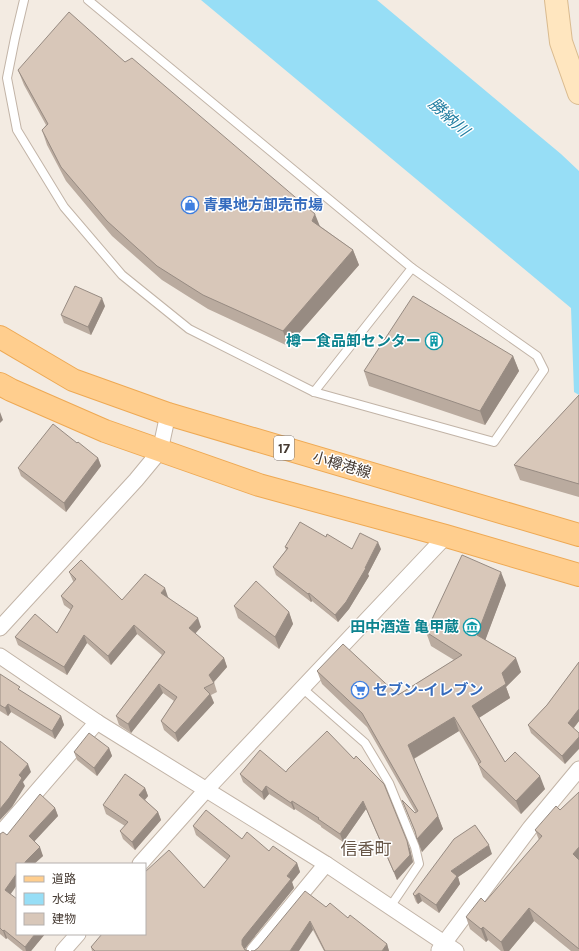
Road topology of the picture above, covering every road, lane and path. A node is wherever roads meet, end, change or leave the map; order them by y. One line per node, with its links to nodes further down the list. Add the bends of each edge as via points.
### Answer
1 (24, 0): 8 (lane, via 7,78 17,130 64,206 122,275 189,330)
2 (88, 0): 5 (lane)
3 (556, 0): 4 (street, via 560,42)
4 (579, 94)
5 (412, 268): 8 (lane); 8 (lane, via 537,356 544,370 494,442)
6 (0, 337): 9 (main road, 小樽港線 / 17, via 73,380)
7 (0, 384): 10 (main road, via 105,431)
8 (314, 392)
9 (168, 414): 10 (street); 11 (main road, 小樽港線 / 17)
10 (160, 451): 12 (main road, via 259,485); 14 (street)
11 (579, 535)
12 (446, 536): 13 (main road); 16 (street)
13 (579, 575)
14 (0, 628)
15 (0, 656): 17 (street)
16 (302, 688): 19 (street); 23 (lane, via 365,743 389,783 419,864)
17 (97, 722): 19 (street); 20 (street)
18 (579, 769): 25 (street, via 530,828)
19 (206, 790): 21 (street); 22 (street)
20 (0, 834)
21 (141, 863)
22 (326, 864): 23 (street); 27 (street)
23 (390, 907): 25 (street)
24 (77, 935): 26 (street)
25 (446, 948)
26 (64, 951)
27 (254, 951)

